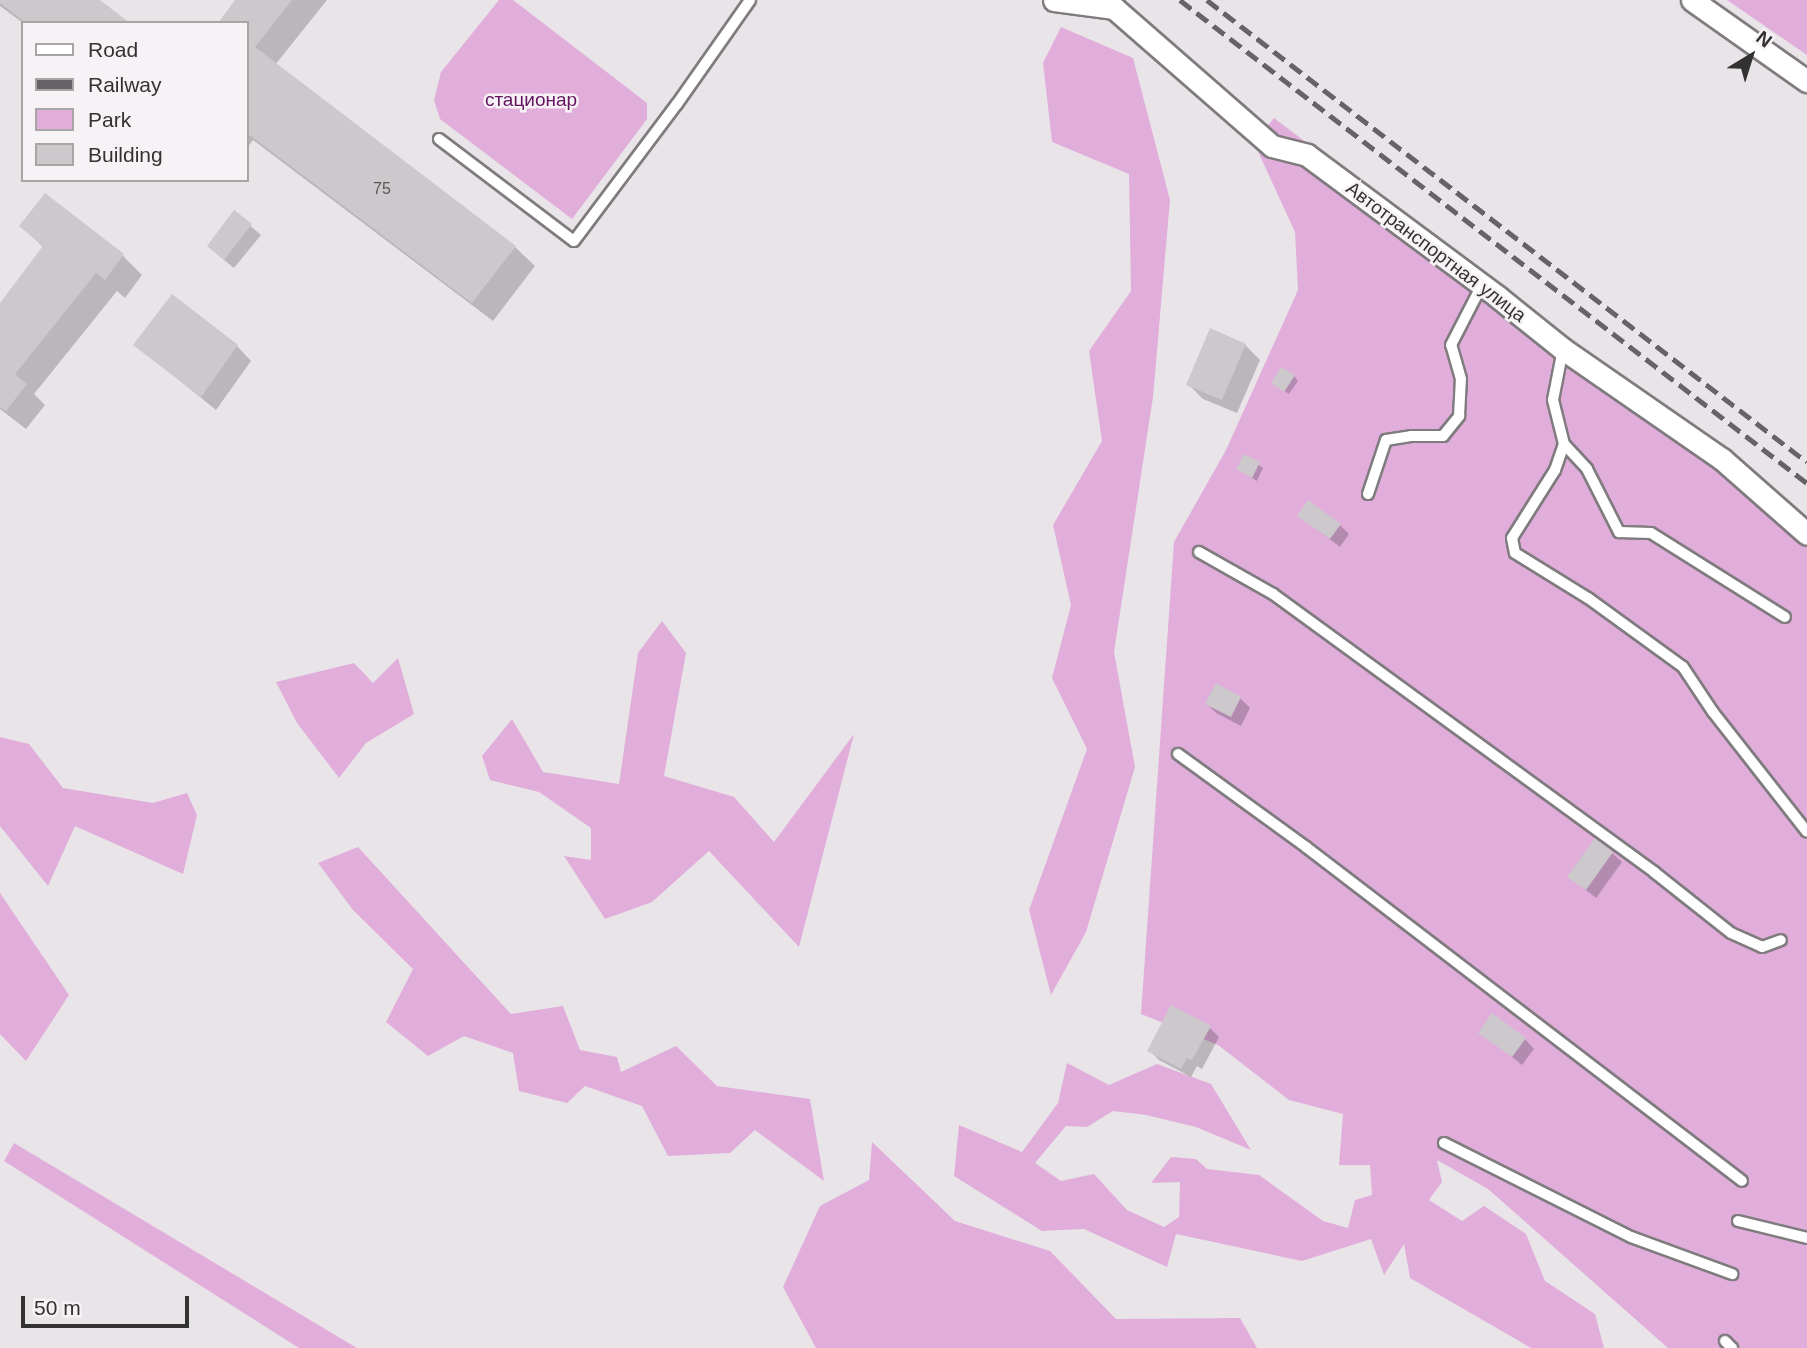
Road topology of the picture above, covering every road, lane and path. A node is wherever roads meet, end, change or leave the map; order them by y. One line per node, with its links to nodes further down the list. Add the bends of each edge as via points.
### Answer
1 (750, 0): 5 (lane, via 574,241)
2 (1054, 0): 6 (street, Автотранспортная улица, via 1114,8 1272,146 1307,155)
3 (1692, 0): 4 (street)
4 (1807, 81)
5 (439, 139)
6 (1482, 285): 7 (street, Автотранспортная улица); 9 (lane, via 1451,345 1461,379 1458,416 1443,436 1386,440)
7 (1563, 349): 8 (lane, via 1553,400); 10 (street, Автотранспортная улица, via 1722,459)
8 (1564, 444): 12 (lane, via 1587,468 1619,532 1651,533); 14 (lane, via 1555,470 1512,538 1515,553 1588,598 1683,667)
9 (1368, 494)
10 (1807, 534)
11 (1199, 552): 15 (lane, via 1273,594 1731,933 1762,947)
12 (1785, 617)
13 (1178, 754): 17 (lane)
14 (1807, 832)
15 (1781, 940)
16 (1444, 1143): 20 (lane, via 1631,1237)
17 (1742, 1181)
18 (1738, 1221): 19 (lane)
19 (1807, 1238)
20 (1732, 1274)

